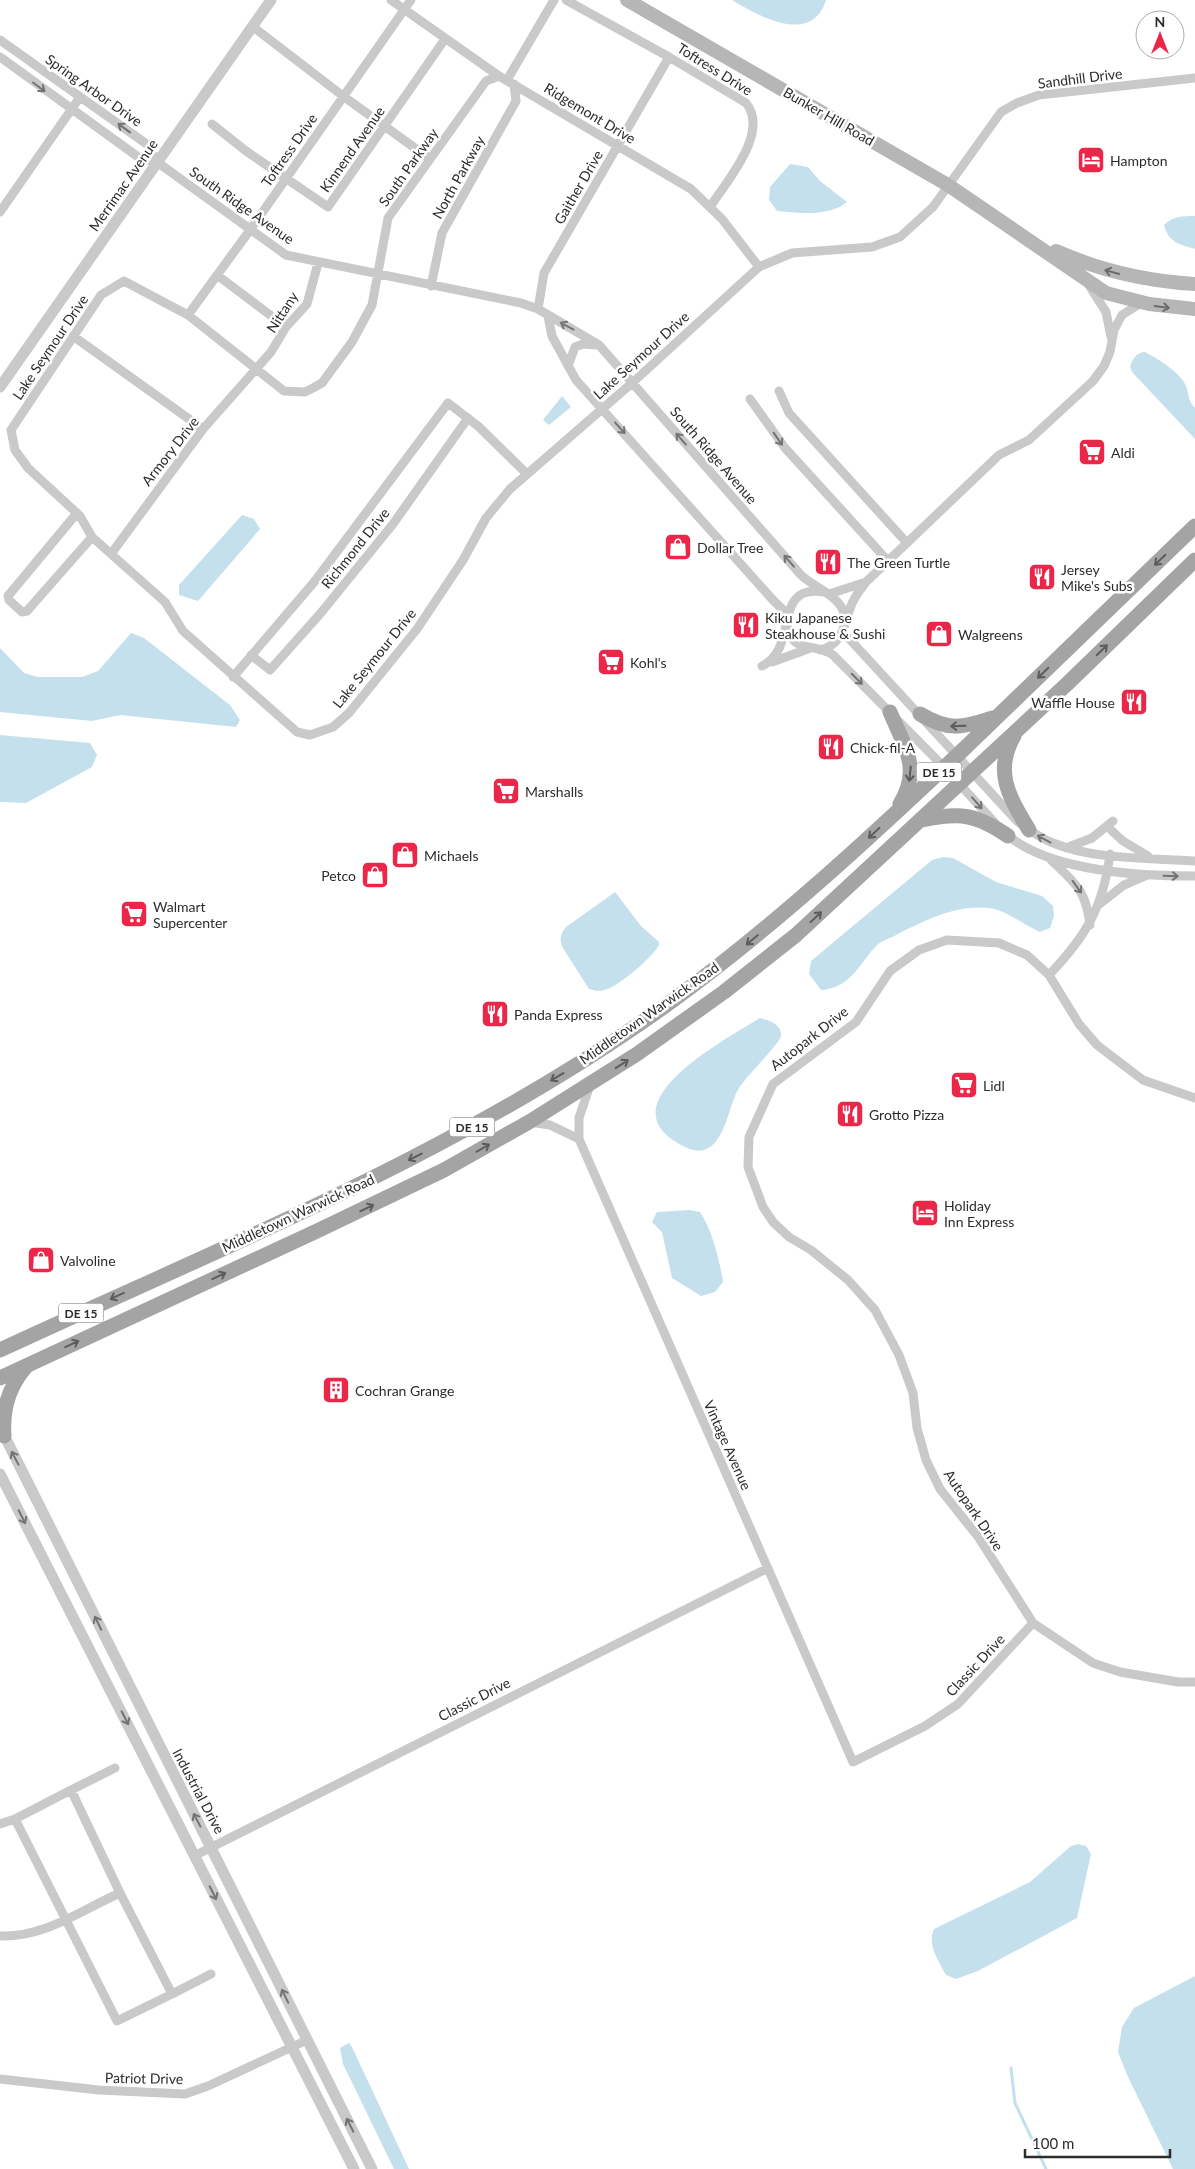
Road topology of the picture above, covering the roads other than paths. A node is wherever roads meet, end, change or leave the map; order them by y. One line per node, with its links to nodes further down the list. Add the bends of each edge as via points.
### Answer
1 (271, 0): 8 (street, Merrimac Avenue)
2 (391, 0): 7 (street, Ridgemont Drive)
3 (411, 0): 7 (street, Toftress Drive)
4 (554, 0): 14 (street)
5 (566, 0): 11 (street, Toftress Drive)
6 (627, 0): 24 (main road, Bunker Hill Road)
7 (404, 10): 9 (street, Ridgemont Drive); 15 (street, Toftress Drive)
8 (252, 26): 15 (street); 22 (street, Merrimac Avenue)
9 (446, 39): 14 (street, Ridgemont Drive); 19 (street, Kinnend Avenue)
10 (0, 40): 16 (street, Spring Arbor Drive)
11 (669, 57): 20 (street, Gaither Drive); 25 (street, Toftress Drive, via 746,103 752,111 754,132 750,146)
12 (0, 58): 17 (street, Spring Arbor Drive, one-way to 17)
13 (1195, 78): 24 (street, Sandhill Drive, via 1039,95 1017,103 1002,112)
14 (507, 80): 20 (street, Ridgemont Drive); 21 (street, South Parkway, via 486,81); 35 (street, North Parkway, via 516,101 442,233)
15 (343, 96): 19 (street); 23 (street, Toftress Drive)
16 (80, 97): 17 (street); 22 (street, Spring Arbor Drive, one-way to 16, via 148,146)
17 (71, 110): 22 (street, Spring Arbor Drive, via 141,159); 26 (street)
18 (212, 124): 23 (street, Kinnend Avenue, via 246,151)
19 (384, 126): 21 (street); 23 (street, Kinnend Avenue, via 328,207)
20 (618, 145): 25 (street, Ridgemont Drive, via 691,189); 37 (street, Gaither Drive, via 544,273)
21 (430, 159): 31 (street, South Parkway, via 388,218)
22 (157, 162): 27 (street, South Ridge Avenue); 48 (street, Merrimac Avenue)
23 (286, 176): 27 (street, Toftress Drive)
24 (948, 185): 28 (main road, Bunker Hill Road); 30 (street, Lake Seymour Drive, via 933,207 900,237 872,247 792,253)
25 (710, 207): 30 (street, Ridgemont Drive)
26 (0, 212)
27 (250, 230): 29 (street, South Ridge Avenue, via 286,255); 32 (street, Toftress Drive)
28 (1028, 238): 33 (main road, Bunker Hill Road); 34 (main road, Bunker Hill Road, one-way to 28, via 1112,273)
29 (318, 263): 31 (street, South Ridge Avenue); 41 (street, Nittany, via 306,304)
30 (759, 267): 47 (street, Lake Seymour Drive)
31 (379, 275): 35 (street, South Ridge Avenue); 46 (street, South Parkway, via 364,323 322,383 305,392 295,393 284,390)
32 (217, 276): 39 (street, Toftress Drive); 41 (street)
33 (1086, 279): 36 (main road, Bunker Hill Road, via 1106,292); 43 (street, via 1106,312)
34 (1195, 284)
35 (431, 286): 37 (street, South Ridge Avenue)
36 (1141, 303): 38 (main road, Bunker Hill Road, one-way to 38); 43 (street, via 1122,315)
37 (538, 309): 40 (street, South Ridge Avenue)
38 (1195, 310)
39 (188, 315): 42 (street, Lake Seymour Drive, via 124,281 101,296); 46 (street, Lake Seymour Drive)
40 (548, 316): 44 (street, South Ridge Avenue, one-way to 40); 45 (street, via 552,336)
41 (286, 328): 46 (street, Nittany)
42 (73, 336): 53 (street); 55 (street, Lake Seymour Drive, via 11,430 15,450 28,468)
43 (1112, 342): 58 (street, via 1104,366 1093,381 1029,440 999,455)
44 (599, 346): 45 (street, via 582,344 575,347); 47 (street, South Ridge Avenue)
45 (568, 366): 51 (street, via 576,380)
46 (257, 369): 53 (street, Armory Drive)
47 (632, 383): 51 (street, Lake Seymour Drive); 63 (street, South Ridge Avenue, one-way to 47, via 802,575)
48 (0, 387)
49 (779, 391): 58 (street, via 789,413)
50 (750, 399): 61 (street, one-way to 61, via 784,448)
51 (602, 408): 54 (street, Lake Seymour Drive); 64 (street, one-way to 64)
52 (468, 418): 54 (street); 68 (street, Richmond Drive, via 393,524 270,670); 68 (street, Richmond Drive, via 448,403 315,581)
53 (203, 430): 59 (street, Armory Drive)
54 (527, 474): 69 (street, Lake Seymour Drive, via 486,518 463,560 417,629 349,713 333,727 310,735 296,732)
55 (77, 513): 57 (street, Lake Seymour Drive); 57 (street, via 8,596 9,600 22,612 27,611)
56 (1195, 526): 72 (main road, Middletown Warwick Road / DE 15, one-way to 72)
57 (92, 537): 59 (street, Lake Seymour Drive)
58 (907, 543): 61 (street)
59 (111, 554): 69 (street, Lake Seymour Drive, via 165,602 183,631)
60 (1195, 560): 73 (main road, Middletown Warwick Road / DE 15, one-way to 60)
61 (888, 561): 62 (street)
62 (866, 582): 63 (street); 65 (street, via 854,598)
63 (827, 594): 64 (street, via 813,591 800,596); 65 (street, South Ridge Avenue, via 842,606)
64 (787, 616): 66 (street, via 792,637); 66 (street, via 778,652 775,658 762,666)
65 (844, 628): 67 (street, via 834,643); 71 (street, South Ridge Avenue)
66 (808, 649): 67 (street)
67 (820, 650): 70 (street, one-way to 70, via 833,655)
68 (251, 655): 69 (street, Richmond Drive)
69 (232, 677)
70 (890, 712): 75 (street); 78 (main road, one-way to 78, via 907,747 911,768 908,788)
71 (920, 714): 72 (main road, one-way to 71, via 956,727 938,724); 74 (street, South Ridge Avenue)
72 (998, 715): 74 (main road, Middletown Warwick Road / DE 15)
73 (1019, 729): 76 (main road, Middletown Warwick Road / DE 15); 81 (main road, via 1008,751 1005,783)
74 (957, 755): 75 (main road, Middletown Warwick Road / DE 15); 76 (street, South Ridge Avenue)
75 (944, 767): 77 (street); 78 (main road, Middletown Warwick Road / DE 15)
76 (972, 772): 77 (main road, Middletown Warwick Road / DE 15); 81 (street, South Ridge Avenue)
77 (960, 784): 79 (main road, Middletown Warwick Road / DE 15); 83 (street, one-way to 83)
78 (892, 816): 99 (main road, Middletown Warwick Road / DE 15, one-way to 99, via 795,904 685,990 508,1107 378,1175)
79 (921, 820): 83 (main road, via 947,814 965,815 985,821); 95 (main road, Middletown Warwick Road / DE 15, one-way to 79, via 679,1025 796,935)
80 (1113, 821): 84 (street, via 1092,838)
81 (1028, 830): 84 (street, South Ridge Avenue, one-way to 81)
82 (1112, 831): 87 (street, via 1123,842)
83 (1008, 836): 86 (street)
84 (1066, 848): 85 (street, South Ridge Avenue)
85 (1110, 854): 87 (street, South Ridge Avenue); 89 (street)
86 (1049, 858): 89 (street); 93 (street, one-way to 93, via 1078,886 1087,903)
87 (1150, 858): 88 (street, South Ridge Avenue)
88 (1195, 861)
89 (1108, 870): 90 (street); 92 (street)
90 (1150, 874): 91 (street, one-way to 91); 92 (street, via 1124,885)
91 (1195, 876)
92 (1097, 906): 93 (street)
93 (1090, 925): 94 (street)
94 (1049, 975): 96 (street, Autopark Drive, via 1079,1024 1103,1050 1143,1080); 107 (street, Autopark Drive, via 1027,955 1000,944 947,940 919,950 890,970 856,1022 773,1084 749,1137 748,1167 763,1207 773,1222 848,1280 875,1310 895,1345 912,1394 926,1460 940,1489 979,1538)
95 (590, 1085): 97 (main road, Middletown Warwick Road / DE 15); 98 (street, Vintage Avenue, via 579,1118)
96 (1195, 1098)
97 (528, 1122): 98 (street, via 550,1125); 102 (main road, Middletown Warwick Road / DE 15, one-way to 97, via 394,1195)
98 (579, 1139): 106 (street, Vintage Avenue)
99 (21, 1340): 100 (main road); 101 (main road, Middletown Warwick Road / DE 15)
100 (0, 1343)
101 (0, 1350)
102 (28, 1365): 103 (main road, Middletown Warwick Road / DE 15); 104 (main road, via 8,1394)
103 (0, 1378)
104 (2, 1431): 114 (street, Industrial Drive, one-way to 104, via 155,1740)
105 (0, 1474): 115 (street, one-way to 115)
106 (768, 1568): 109 (street, Vintage Avenue); 114 (street, Classic Drive)
107 (1032, 1623): 108 (street, Autopark Drive, via 1093,1663 1178,1682); 109 (street, Classic Drive, via 958,1704 926,1726)
108 (1195, 1682)
109 (853, 1762)
110 (115, 1768): 111 (street)
111 (70, 1790): 112 (street); 116 (street)
112 (15, 1819): 113 (street); 117 (street)
113 (0, 1824)
114 (212, 1847): 115 (street, Classic Drive); 121 (street, Industrial Drive, one-way to 114)
115 (194, 1856): 122 (street, one-way to 122)
116 (120, 1893): 117 (street); 120 (street)
117 (66, 1920): 118 (street, via 24,1935); 120 (street, via 117,2021)
118 (0, 1936)
119 (211, 1974): 120 (street)
120 (172, 1994)
121 (306, 2040): 122 (street, Patriot Drive); 125 (street, Industrial Drive, one-way to 121)
122 (291, 2047): 123 (street, Patriot Drive, via 184,2094 99,2090); 124 (street)
123 (0, 2079)
124 (354, 2169)
125 (372, 2169)

